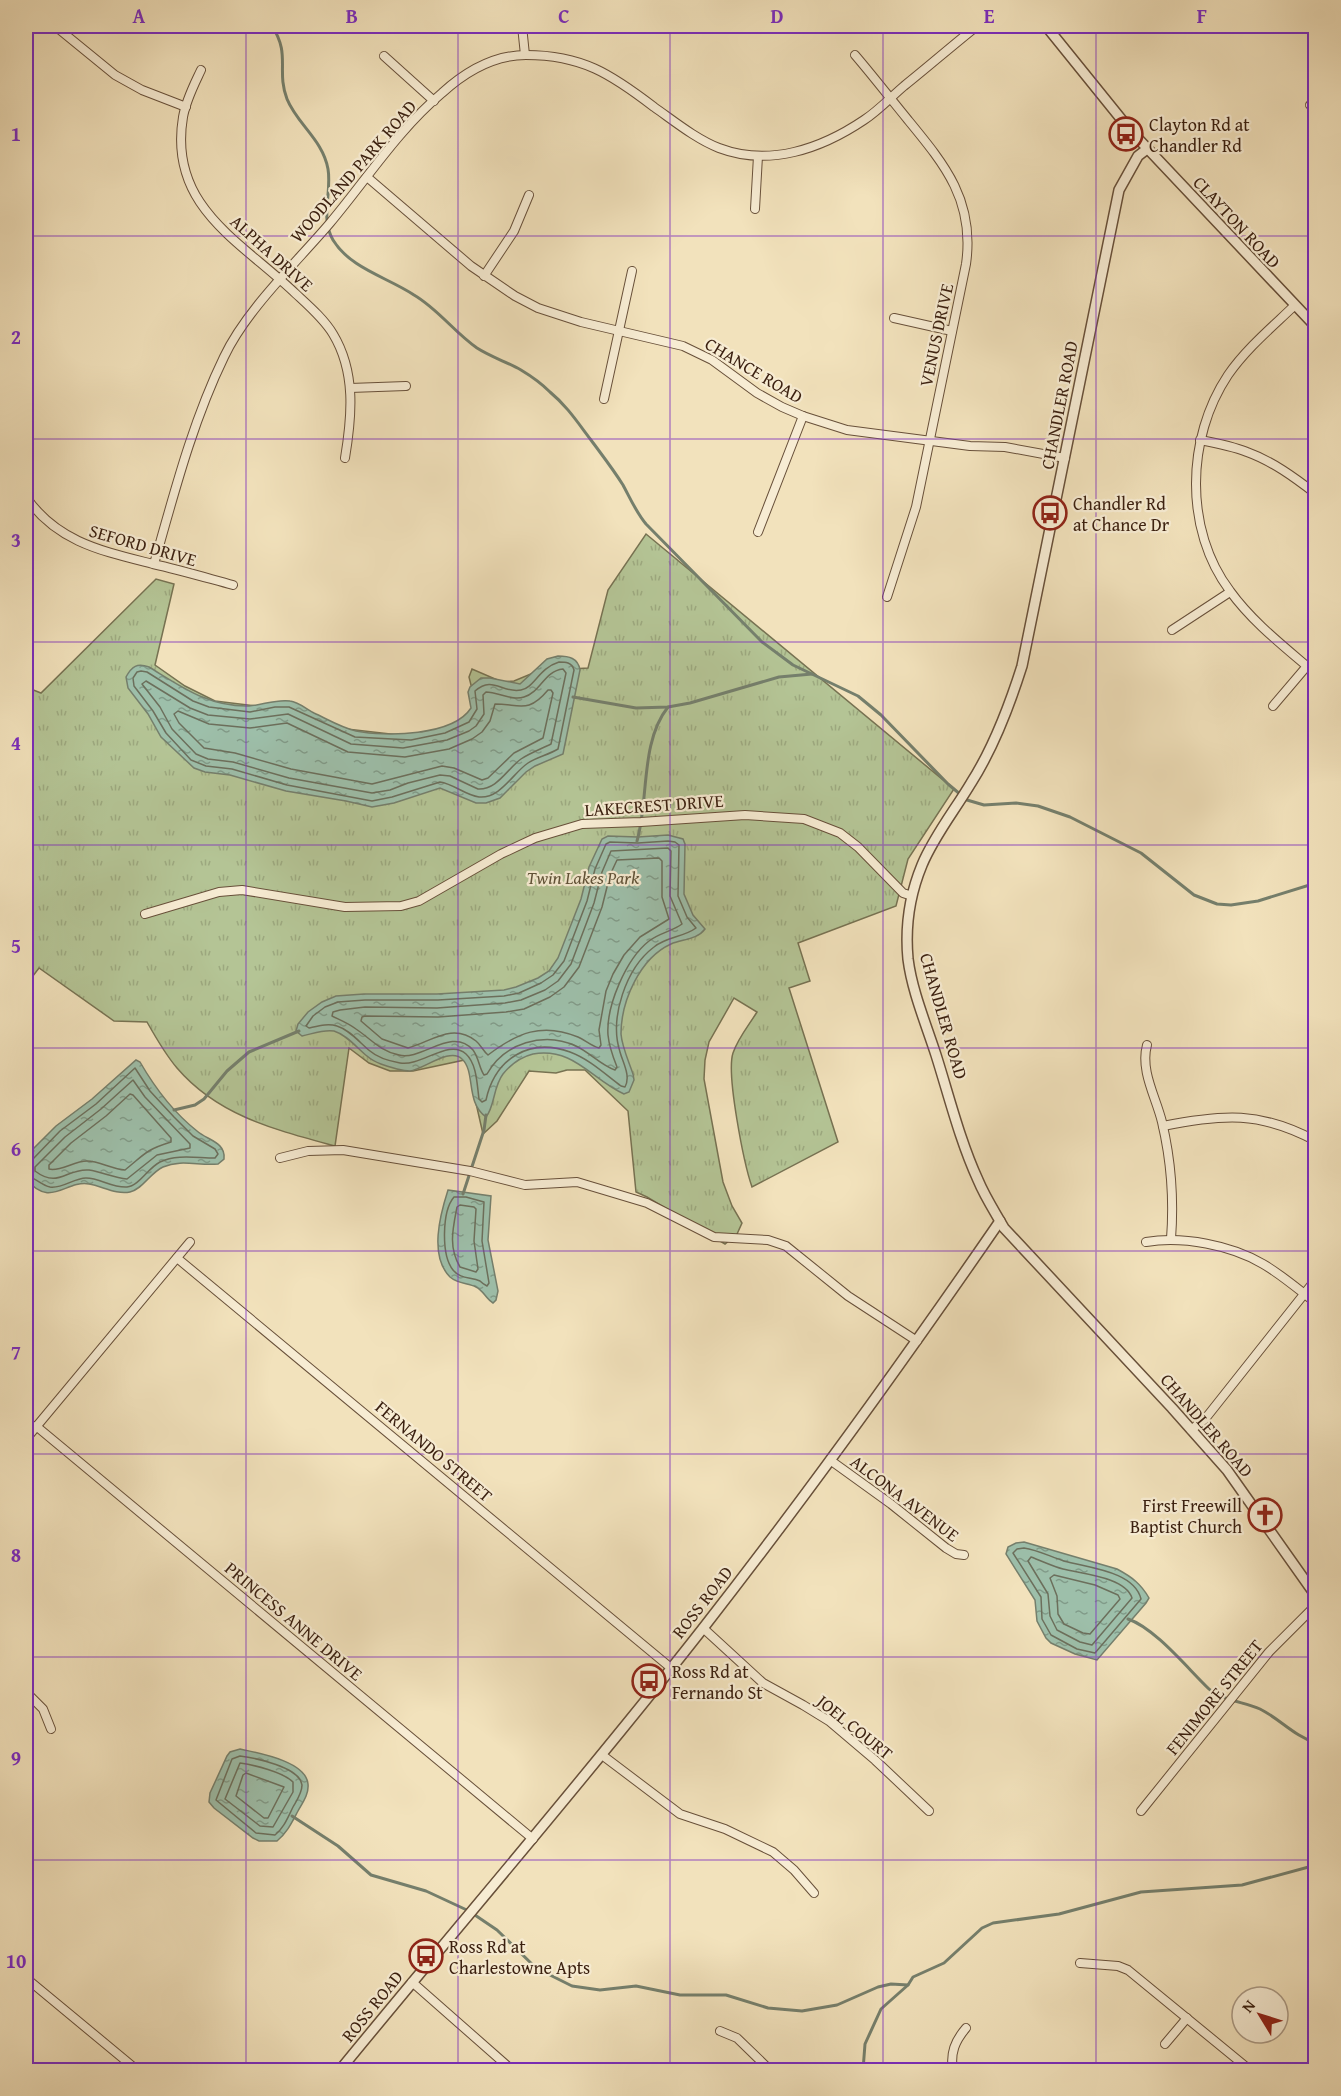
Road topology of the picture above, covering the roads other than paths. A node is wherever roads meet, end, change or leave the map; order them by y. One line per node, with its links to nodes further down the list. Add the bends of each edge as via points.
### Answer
1 (55, 26): 11 (street, via 115,75)
2 (522, 26): 5 (street)
3 (977, 26): 9 (street, WOODLAND PARK ROAD)
4 (1046, 26): 12 (street, CLAYTON ROAD)
5 (525, 55): 10 (street, WOODLAND PARK ROAD, via 482,64); 13 (street, WOODLAND PARK ROAD, via 567,58 586,64 630,88 704,141 732,152)
6 (855, 55): 9 (street, VENUS DRIVE)
7 (384, 56): 10 (street)
8 (201, 70): 11 (street, ALPHA DRIVE)
9 (890, 98): 13 (street, WOODLAND PARK ROAD, via 866,119 824,142 788,154); 24 (street, VENUS DRIVE, via 948,170 964,211 967,255)
10 (434, 100): 14 (street, WOODLAND PARK ROAD, via 406,126)
11 (186, 107): 19 (street, ALPHA DRIVE, via 183,162 197,200 217,224)
12 (1147, 149): 20 (street, CLAYTON ROAD); 32 (street, CHANDLER ROAD, via 1138,156 1119,190)
13 (758, 156): 16 (street)
14 (367, 177): 18 (street, CHANCE ROAD); 19 (street, WOODLAND PARK ROAD)
15 (529, 195): 18 (street, via 514,231)
16 (755, 209)
17 (632, 272): 23 (street)
18 (484, 276): 23 (street, CHANCE ROAD, via 538,308)
19 (280, 279): 26 (street, ALPHA DRIVE, via 334,335 347,366); 36 (street, WOODLAND PARK ROAD, via 224,357 183,460)
20 (1294, 306): 22 (street, CLAYTON ROAD); 29 (street, via 1228,375 1208,413)
21 (894, 318): 24 (street)
22 (1316, 327)
23 (619, 331): 27 (street); 28 (street, CHANCE ROAD, via 697,352 757,393)
24 (952, 332): 30 (street, VENUS DRIVE)
25 (406, 386): 26 (street)
26 (350, 388): 31 (street, ALPHA DRIVE)
27 (604, 399)
28 (803, 416): 30 (street, CHANCE ROAD, via 848,429); 35 (street)
29 (1200, 440): 33 (street, via 1258,457); 38 (street, via 1196,481 1201,524 1216,568)
30 (930, 441): 32 (street, CHANCE ROAD, via 1005,447); 39 (street, VENUS DRIVE, via 913,521)
31 (345, 458)
32 (1065, 458): 44 (street, CHANDLER ROAD, via 1011,701 980,768 926,856)
33 (1316, 494)
34 (26, 497): 36 (street, SEFORD DRIVE, via 52,526 83,544)
35 (758, 532)
36 (154, 564): 37 (street, SEFORD DRIVE)
37 (233, 585)
38 (1230, 591): 40 (street); 41 (street, via 1260,625)
39 (887, 597)
40 (1172, 630)
41 (1307, 666): 42 (street); 43 (street)
42 (1316, 674)
43 (1273, 706)
44 (912, 896): 45 (street, LAKECREST DRIVE, via 903,893 848,838 828,828 804,819 745,815 582,824 535,838 419,902 401,906 345,908 242,890 219,892); 50 (street, CHANDLER ROAD, via 907,946 918,1000 974,1170)
45 (145, 914)
46 (1147, 1045): 47 (street, via 1144,1065)
47 (1162, 1126): 48 (street, via 1224,1116 1254,1118 1289,1127); 51 (street, via 1171,1178)
48 (1316, 1141)
49 (280, 1158): 58 (street, via 343,1149 470,1171 525,1185 577,1182 648,1203 714,1237 768,1240 786,1246 848,1296)
50 (1000, 1221): 58 (street, ROSS ROAD); 60 (street, CHANDLER ROAD)
51 (1171, 1239): 53 (street); 56 (street, via 1235,1251 1263,1263)
52 (190, 1242): 54 (street)
53 (1146, 1242)
54 (177, 1258): 59 (street); 67 (street, FERNANDO STREET)
55 (1316, 1279): 56 (street)
56 (1304, 1294): 57 (street); 60 (street)
57 (1316, 1303)
58 (917, 1341): 62 (street, ROSS ROAD)
59 (36, 1426): 61 (street); 73 (street, PRINCESS ANNE DRIVE)
60 (1191, 1430): 64 (street, CHANDLER ROAD, via 1227,1470)
61 (26, 1439)
62 (830, 1460): 63 (street, ALCONA AVENUE, via 946,1548); 66 (street, ROSS ROAD)
63 (964, 1555)
64 (1316, 1596)
65 (1316, 1605): 72 (street, FENIMORE STREET, via 1269,1652)
66 (703, 1628): 67 (street, ROSS ROAD); 71 (street, JOEL COURT, via 763,1683 829,1721)
67 (671, 1668): 70 (street, ROSS ROAD)
68 (26, 1692): 69 (street, via 42,1709)
69 (51, 1729)
70 (602, 1755): 73 (street, ROSS ROAD); 74 (street, via 680,1814 725,1829 773,1852)
71 (929, 1811)
72 (1141, 1811)
73 (532, 1839): 77 (street, ROSS ROAD)
74 (814, 1893)
75 (1080, 1963): 78 (street, via 1128,1970)
76 (26, 1978): 82 (street)
77 (412, 1982): 83 (street, ROSS ROAD); 84 (street)
78 (1187, 2018): 81 (street); 87 (street)
79 (966, 2028): 86 (street, via 954,2046)
80 (720, 2031): 85 (street, via 736,2037)
81 (1165, 2044)
82 (137, 2070)
83 (340, 2070)
84 (512, 2070)
85 (770, 2070)
86 (953, 2070)
87 (1250, 2070)

